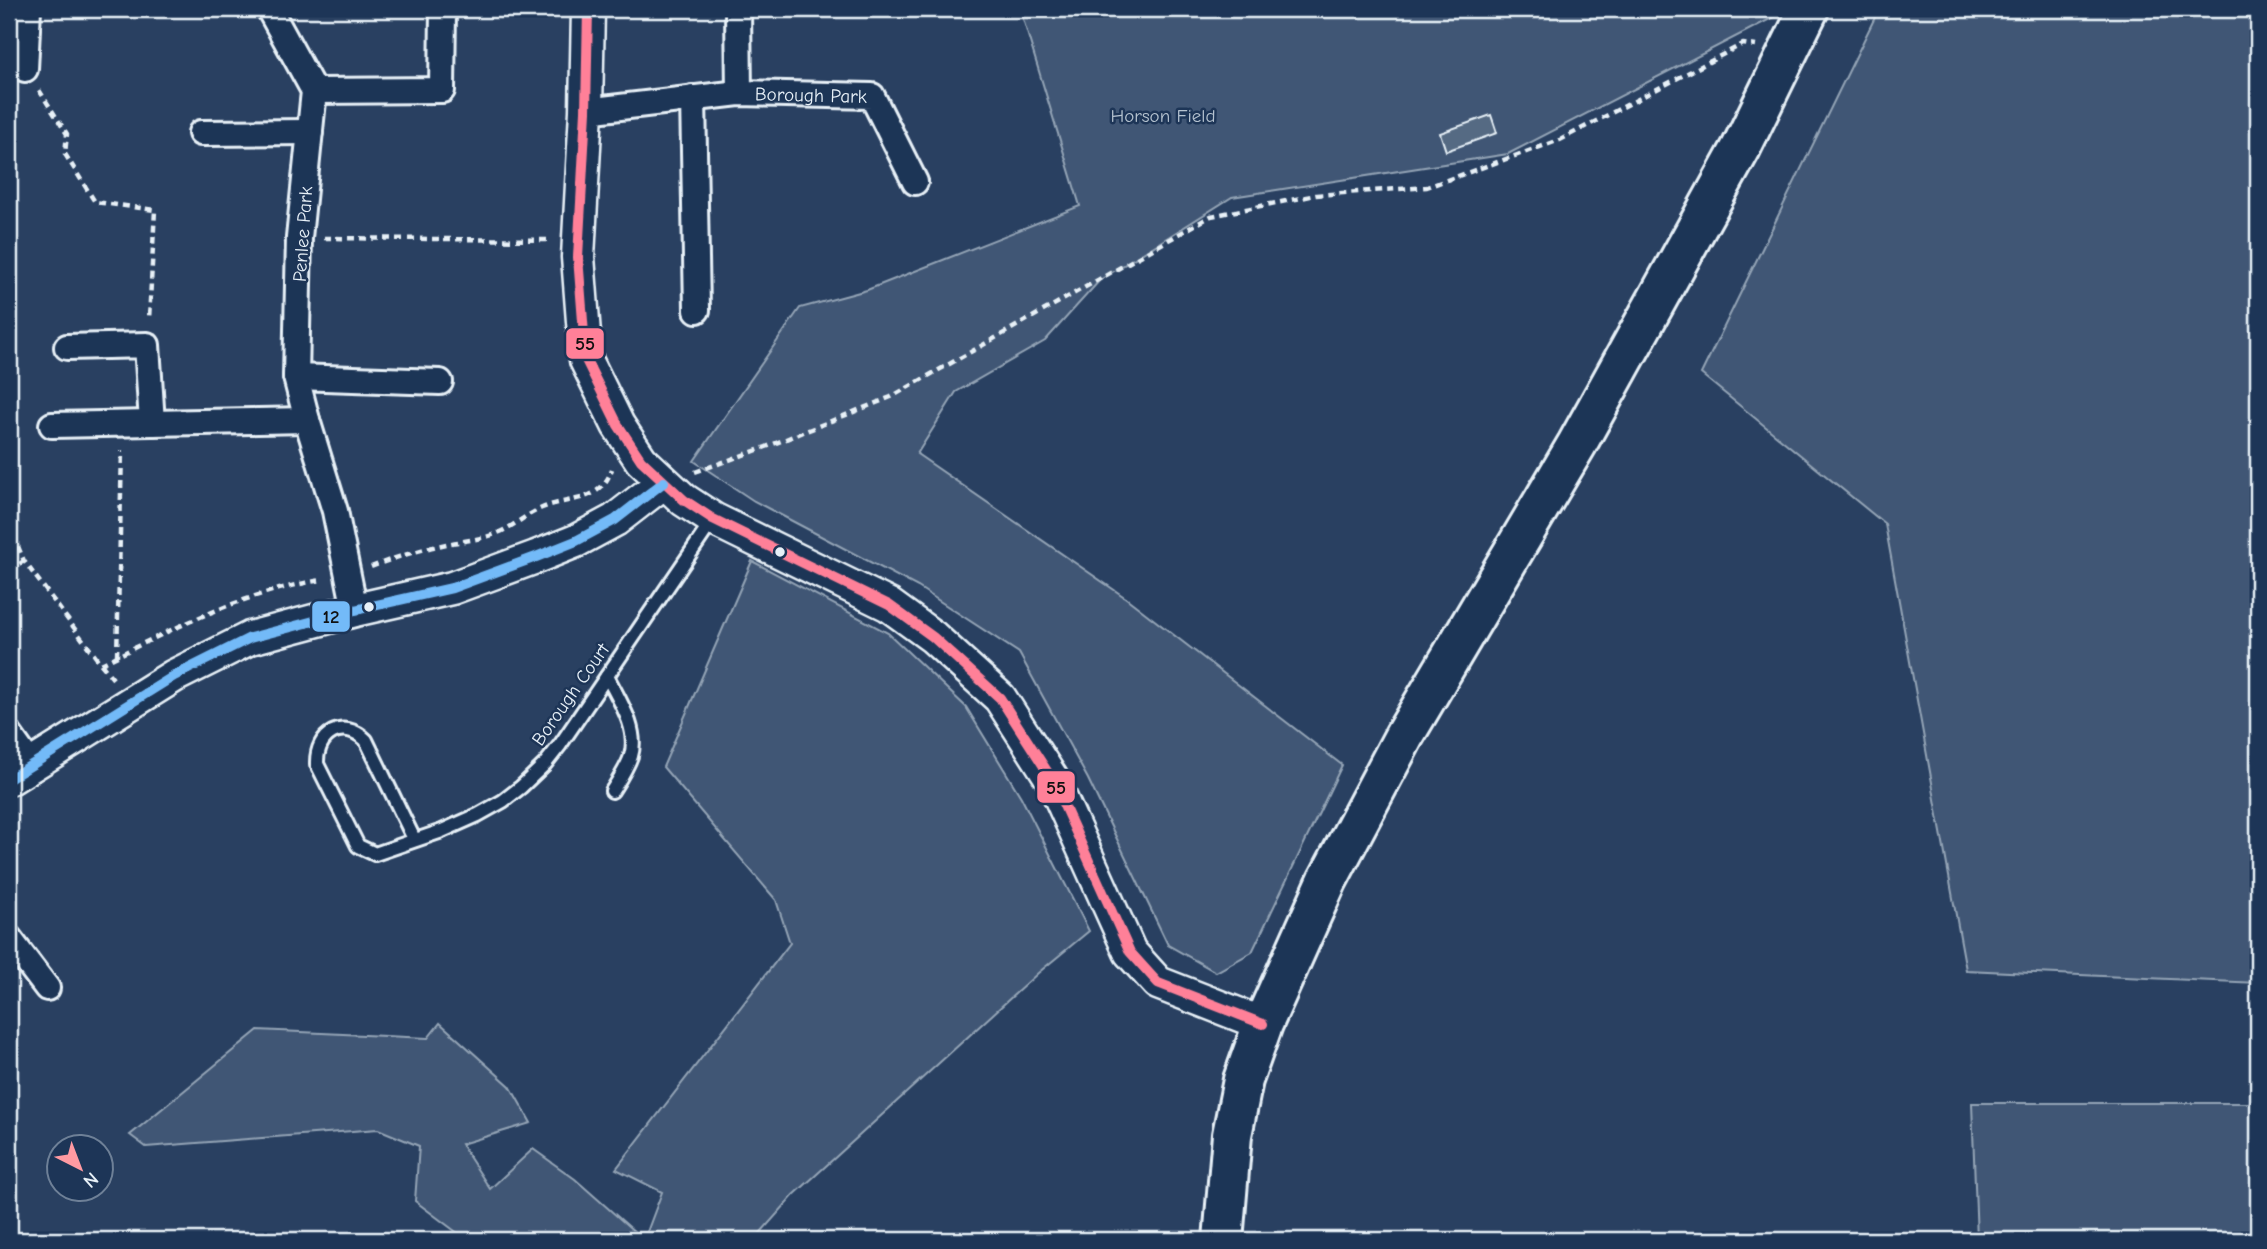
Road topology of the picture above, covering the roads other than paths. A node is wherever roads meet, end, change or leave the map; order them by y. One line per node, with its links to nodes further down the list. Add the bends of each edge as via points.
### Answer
1 (28, 9): 7 (street)
2 (269, 9): 8 (street)
3 (443, 9): 8 (street, via 442,90)
4 (588, 9): 11 (street)
5 (738, 9): 9 (street, Borough Park)
6 (1809, 9): 32 (main road, via 1741,148 1577,444 1404,736 1327,881)
7 (25, 69)
8 (314, 92): 12 (street, Penlee Park)
9 (739, 93): 10 (street, Borough Park); 14 (street, Borough Park, via 872,96)
10 (693, 98): 11 (street, Borough Park); 15 (street)
11 (586, 111): 22 (street, via 578,257 586,360 618,425 641,460)
12 (310, 132): 13 (street); 17 (street, Penlee Park, via 299,237)
13 (201, 133)
14 (915, 182)
15 (697, 310)
16 (67, 347): 20 (street, via 147,345)
17 (296, 377): 18 (street); 19 (street, Penlee Park)
18 (440, 382)
19 (307, 421): 20 (street); 24 (street, Penlee Park, via 335,512)
20 (152, 423): 21 (street)
21 (52, 425)
22 (664, 482): 23 (street); 24 (street, via 615,520 576,541 452,588)
23 (713, 519): 25 (lane, Borough Court); 32 (street, via 889,605 933,637 1000,698 1052,779 1130,952 1158,983)
24 (355, 610): 27 (street, via 250,638 174,676)
25 (607, 676): 28 (lane, via 627,715 633,748); 29 (lane, Borough Court, via 560,745 521,787 478,815)
26 (9, 734): 27 (street)
27 (20, 772)
28 (612, 792)
29 (414, 839): 29 (lane, Borough Court, via 366,740 344,729 329,733 317,750 317,764 358,846 376,854)
30 (9, 938): 31 (street)
31 (47, 988)
32 (1263, 1024): 33 (main road, via 1242,1080)
33 (1223, 1240)

